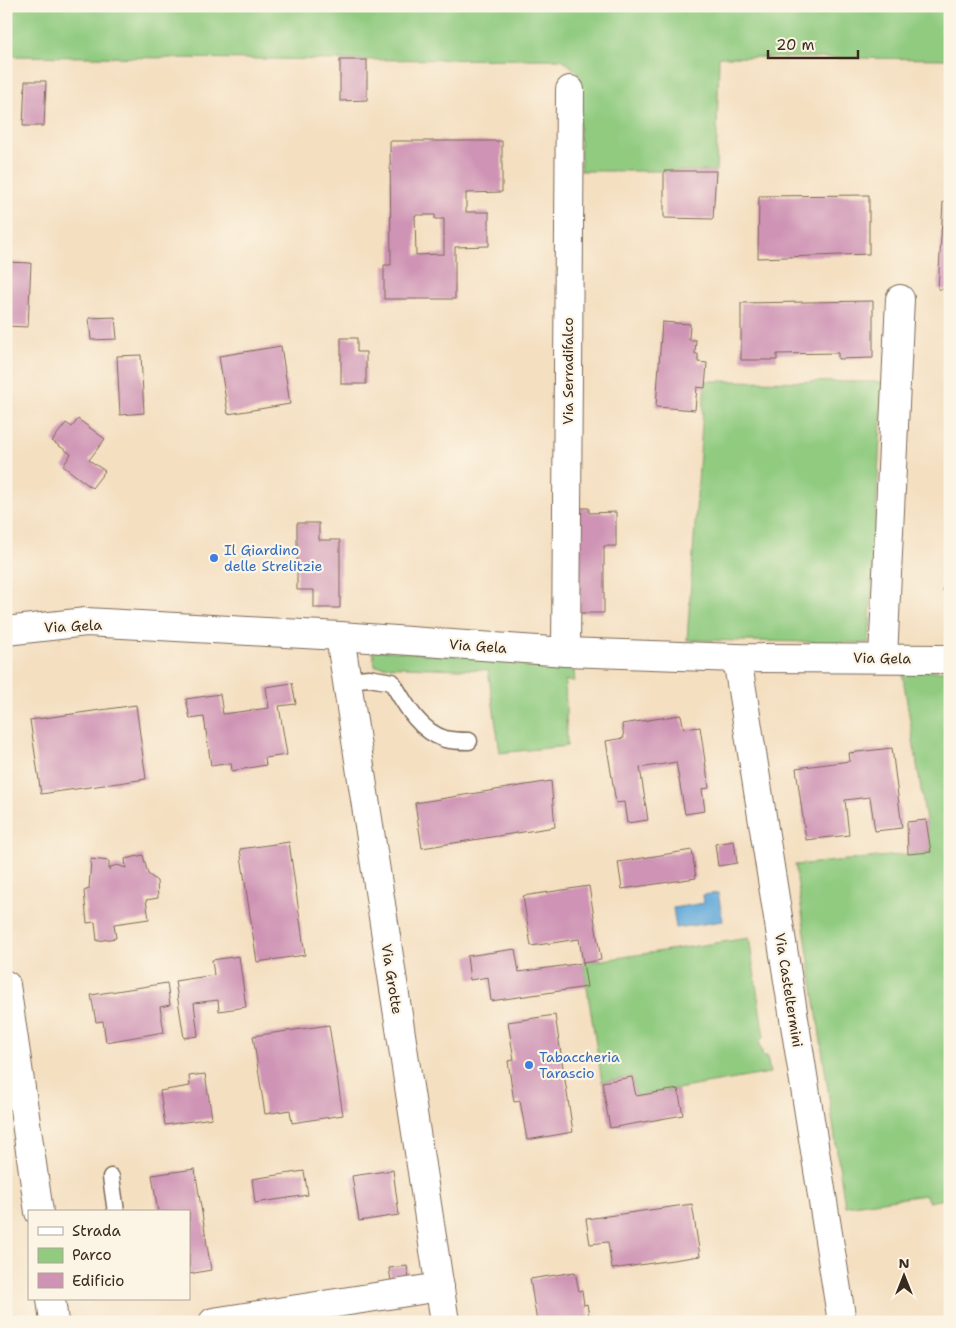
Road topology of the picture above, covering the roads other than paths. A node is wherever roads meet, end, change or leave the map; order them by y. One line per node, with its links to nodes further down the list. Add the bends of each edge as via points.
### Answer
1 (570, 90): 5 (street, Via Serradifalco)
2 (900, 299): 7 (street)
3 (6, 631): 4 (street, Via Gela, via 86,622)
4 (340, 636): 5 (street, Via Gela); 9 (street, Via Grotte)
5 (566, 652): 6 (street, Via Gela)
6 (737, 658): 7 (street, Via Gela); 20 (street, Via Casteltermini)
7 (883, 658): 8 (street, Via Gela)
8 (950, 659)
9 (347, 680): 10 (lane, via 369,678 392,682 422,726 445,738); 15 (street, Via Grotte)
10 (469, 742)
11 (6, 985): 13 (street)
12 (111, 1177): 14 (lane)
13 (39, 1210)
14 (116, 1210)
15 (440, 1287): 18 (street); 19 (street, Via Grotte)
16 (51, 1300): 17 (street)
17 (54, 1322)
18 (213, 1322)
19 (445, 1322)
20 (842, 1322)

